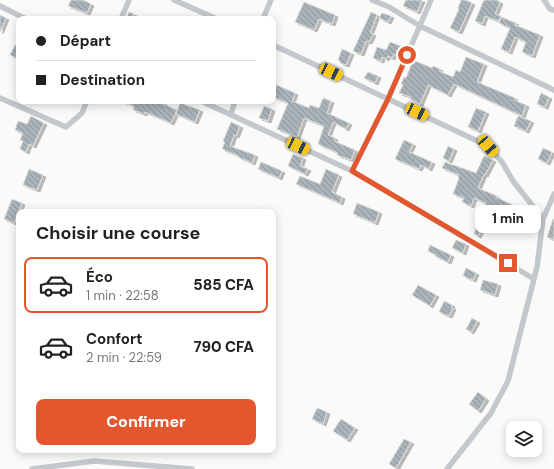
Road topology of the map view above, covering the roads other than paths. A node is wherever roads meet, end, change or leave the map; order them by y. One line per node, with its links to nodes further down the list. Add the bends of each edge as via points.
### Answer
1 (129, 0): 10 (street)
2 (174, 0): 11 (street)
3 (271, 0): 12 (street)
4 (372, 0): 13 (street)
5 (431, 0): 13 (street)
6 (544, 0): 8 (street, via 550,9)
7 (0, 6): 9 (street)
8 (554, 10)
9 (20, 16)
10 (122, 16)
11 (209, 16)
12 (264, 16)
13 (420, 26): 15 (street); 17 (street)
14 (276, 46): 17 (street)
15 (554, 90)
16 (0, 98): 18 (street, via 66,127 82,113)
17 (388, 99): 22 (street); 24 (street, via 488,146)
18 (86, 104)
19 (209, 104): 21 (street)
20 (234, 104): 21 (street)
21 (231, 114): 22 (street)
22 (352, 171): 25 (street)
23 (554, 194): 24 (street)
24 (543, 219): 25 (street)
25 (534, 279): 28 (street, via 508,381 491,413)
26 (32, 469): 27 (street, via 94,461)
27 (192, 469)
28 (447, 469)

